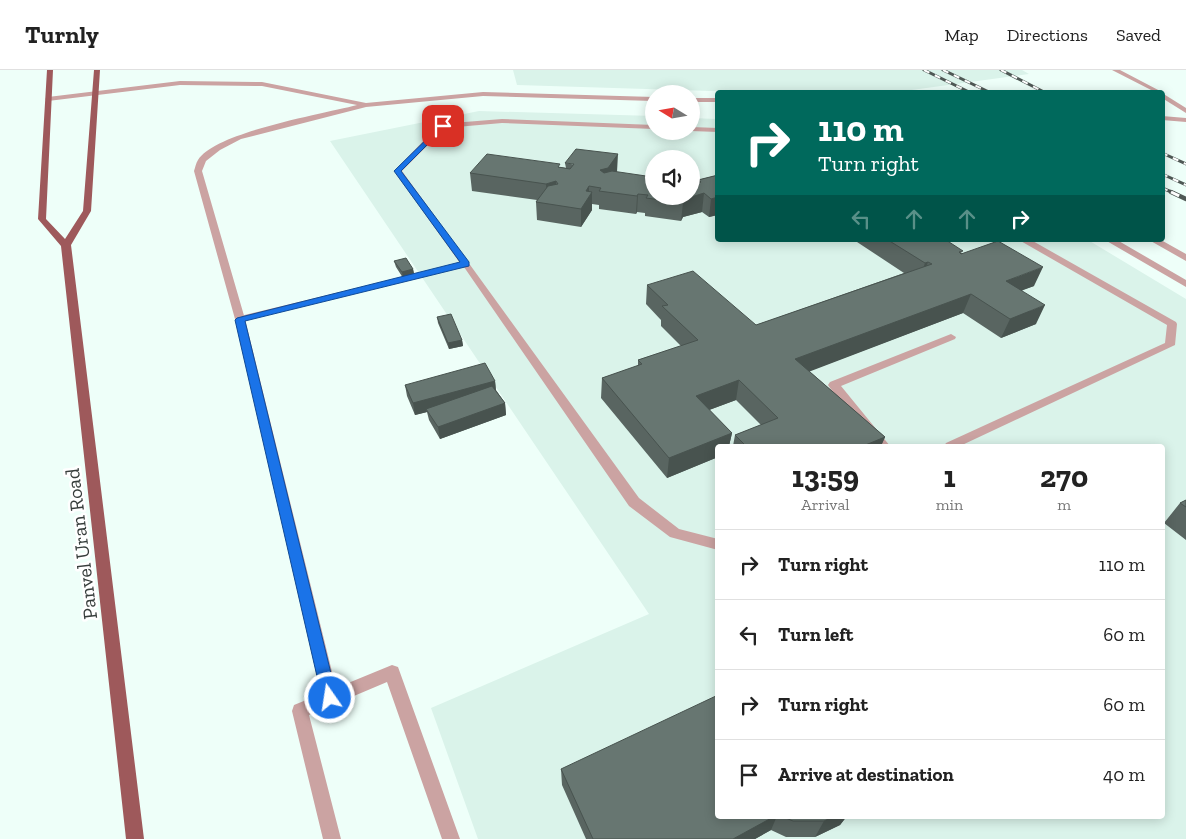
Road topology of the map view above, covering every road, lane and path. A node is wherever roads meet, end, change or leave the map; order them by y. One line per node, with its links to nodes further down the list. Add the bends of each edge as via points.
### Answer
1 (50, 70): 8 (main road)
2 (97, 70): 5 (main road)
3 (1115, 70): 4 (street)
4 (1153, 90)
5 (96, 92): 8 (street); 11 (street, via 180,83 262,84); 21 (main road, via 87,211)
6 (1165, 97): 12 (street)
7 (645, 98): 11 (street, via 483,94)
8 (48, 99): 21 (main road, via 42,220)
9 (700, 100): 10 (street)
10 (715, 100)
11 (366, 105): 25 (street, via 238,137 202,160 198,171)
12 (1186, 111)
13 (1165, 118): 14 (street)
14 (1186, 120)
15 (645, 127): 23 (street, via 502,121 443,126 398,171)
16 (700, 129): 17 (street)
17 (715, 130)
18 (1028, 242): 28 (street, via 1172,324 1170,345)
19 (1113, 242): 24 (street)
20 (1158, 242): 22 (street)
21 (66, 245): 31 (main road, Panvel Uran Road)
22 (1186, 258)
23 (466, 264): 25 (street); 29 (street, via 634,502 676,533)
24 (1186, 284)
25 (240, 320): 30 (street)
26 (951, 337): 27 (street, via 834,386)
27 (882, 444)
28 (954, 444)
29 (715, 544)
30 (330, 698): 32 (street, via 300,711); 33 (street, via 392,672)
31 (135, 839)
32 (332, 839)
33 (451, 839)

